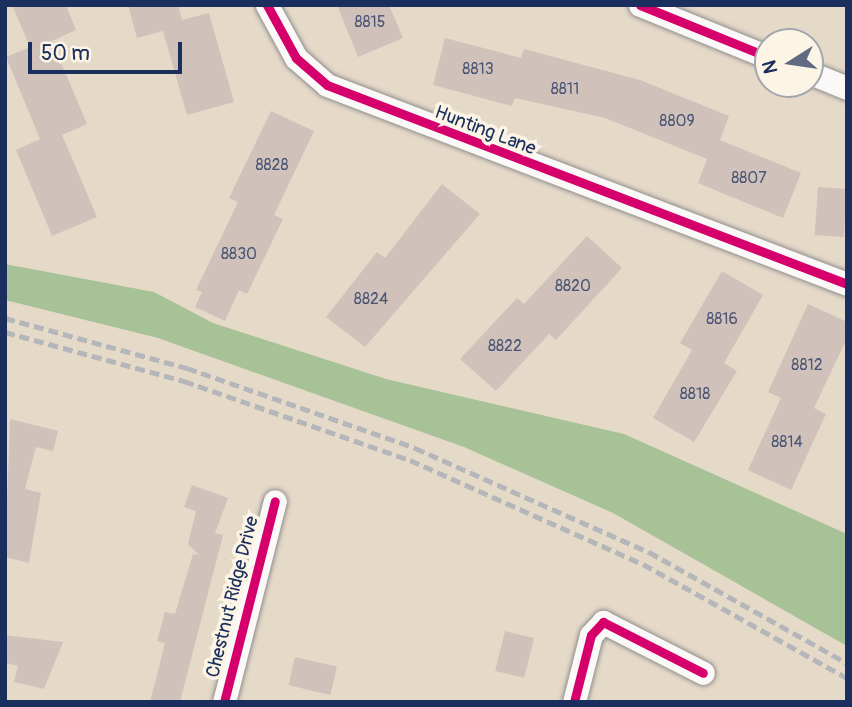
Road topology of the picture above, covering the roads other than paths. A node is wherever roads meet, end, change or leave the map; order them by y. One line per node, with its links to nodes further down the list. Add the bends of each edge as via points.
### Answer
1 (267, 5): 6 (street, Hunting Lane, via 296,58 327,85)
2 (640, 5): 3 (street)
3 (754, 51)
4 (824, 79): 5 (street)
5 (847, 88)
6 (847, 284)
7 (275, 501): 9 (street, Chestnut Ridge Drive)
8 (703, 673): 10 (street, via 603,622 591,635)
9 (224, 702)
10 (574, 702)

